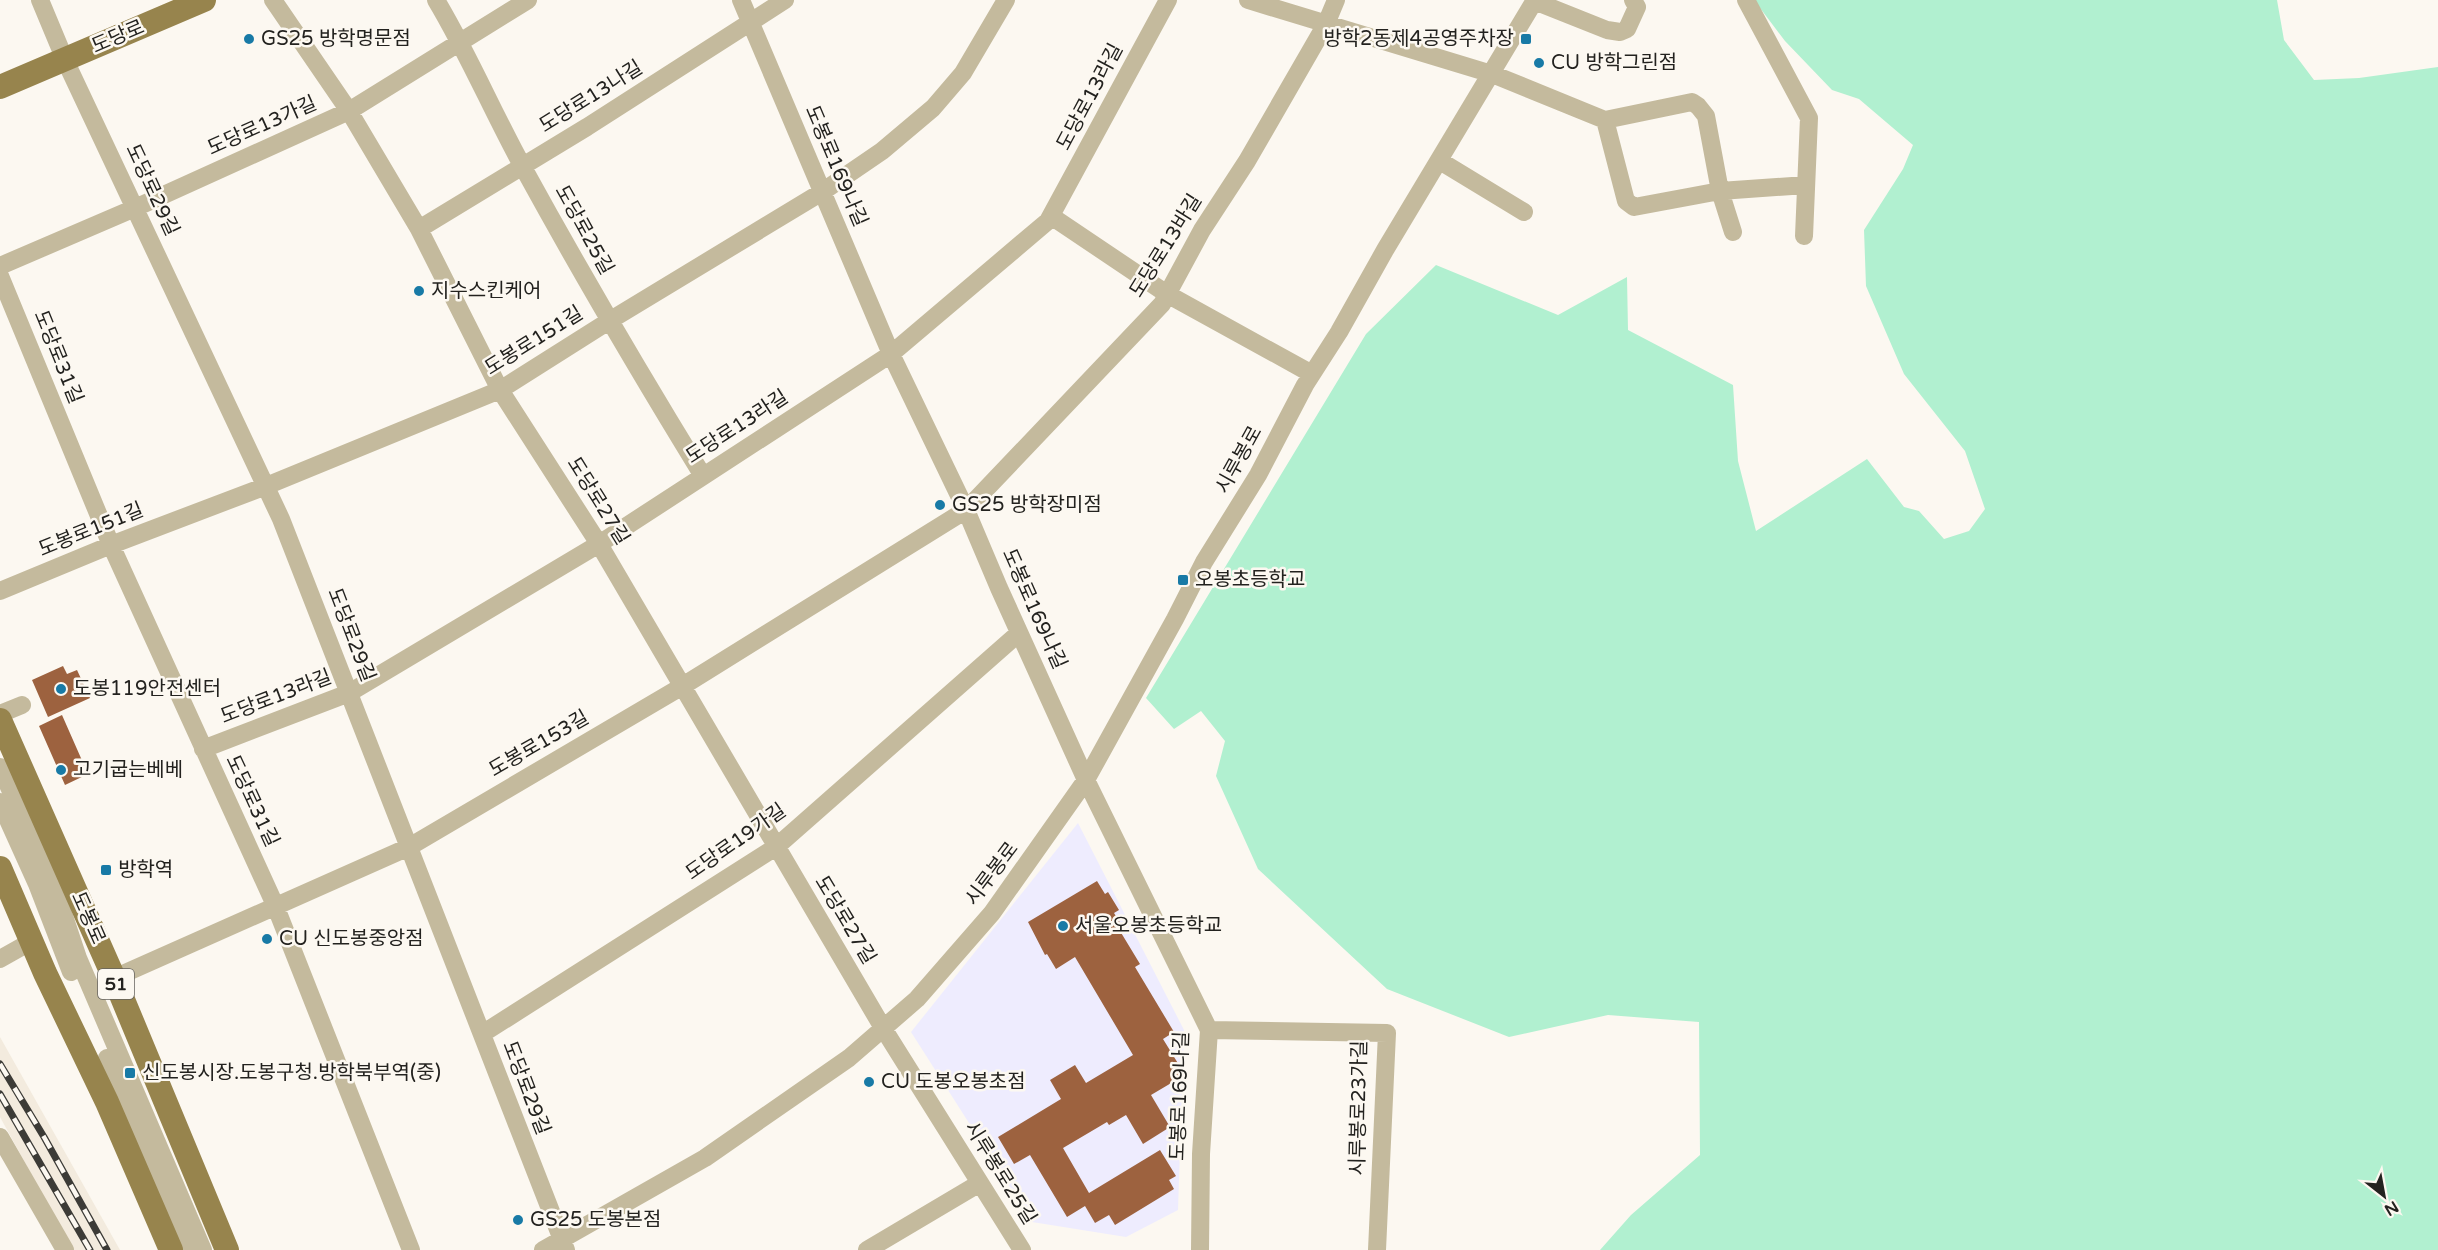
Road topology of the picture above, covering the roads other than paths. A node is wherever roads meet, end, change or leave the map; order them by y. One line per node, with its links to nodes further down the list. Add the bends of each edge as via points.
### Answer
1 (40, 0): 18 (street)
2 (204, 0): 18 (main road, 도당로)
3 (273, 0): 21 (street, 도당로27길)
4 (436, 0): 17 (street, 도당로25길)
5 (741, 0): 15 (street, 도봉로169나길)
6 (785, 0): 15 (street, 도당로13나길)
7 (1006, 0): 27 (street, 도봉로151길, via 963,73 933,108 882,151)
8 (1168, 0): 30 (street, 도당로13라길)
9 (1248, 0): 16 (street)
10 (1336, 0): 16 (street, 도당로13바길)
11 (1633, 0): 14 (street, via 1637,8 1627,29 1620,32)
12 (1746, 0): 25 (street, via 1809,118)
13 (523, 1): 17 (street, 도당로13가길)
14 (1534, 1): 19 (street, 시루봉로)
15 (751, 23): 24 (street, 도당로13나길); 27 (street, 도봉로169나길)
16 (1326, 24): 19 (street); 36 (street, 도당로13바길)
17 (461, 41): 21 (street, 도당로13가길); 24 (street, 도당로25길)
18 (65, 60): 20 (main road, 도당로); 28 (street, 도당로29길)
19 (1492, 74): 22 (street); 23 (street, 시루봉로)
20 (0, 87)
21 (349, 111): 28 (street, 도당로13가길); 31 (street, 도당로27길)
22 (1605, 120): 26 (street, via 1626,201 1634,207); 26 (street, via 1692,102 1706,116)
23 (1440, 161): 29 (street); 39 (street, 시루봉로)
24 (522, 166): 31 (street, 도당로13나길); 37 (street, 도당로25길)
25 (1806, 184): 26 (street); 33 (street)
26 (1720, 191): 32 (street)
27 (822, 192): 37 (street, 도봉로151길); 38 (street, 도봉로169나길)
28 (135, 208): 34 (street, 도당로13가길); 42 (street, 도당로29길)
29 (1524, 212)
30 (1050, 216): 36 (street); 38 (street, 도당로13라길)
31 (419, 229): 40 (street, 도당로27길)
32 (1733, 232)
33 (1804, 236)
34 (0, 266)
35 (0, 276): 45 (street, 도당로31길)
36 (1167, 294): 39 (street); 43 (street, 도당로13바길, via 1162,304)
37 (609, 321): 40 (street, 도봉로151길); 41 (street, 도당로25길)
38 (891, 354): 41 (street, 도당로13라길); 43 (street, 도봉로169나길)
39 (1312, 374): 55 (street, 시루봉로)
40 (500, 390): 42 (street, 도봉로151길); 44 (street, 도당로27길)
41 (703, 476): 44 (street, 도당로13라길)
42 (266, 486): 45 (street, 도봉로151길); 49 (street, 도당로29길)
43 (966, 510): 47 (street, 도봉로169나길); 48 (street, 도봉로153길)
44 (599, 544): 48 (street, 도당로27길); 49 (street, 도당로13라길)
45 (111, 545): 46 (street, 도봉로151길); 53 (street, 도당로31길)
46 (0, 591)
47 (1019, 633): 55 (street, 도봉로169나길); 58 (street, 도당로19가길)
48 (681, 687): 57 (street, 도봉로153길); 58 (street, 도당로27길)
49 (349, 693): 53 (street, 도당로13라길); 57 (street, 도당로29길)
50 (22, 705): 51 (street)
51 (0, 714)
52 (0, 720): 63 (main road, 도봉로 / 51)
53 (203, 749): 60 (street, 도당로31길)
54 (0, 767): 73 (street, via 55,889 78,958)
55 (1086, 780): 64 (street, 시루봉로, via 992,914 917,999); 65 (street, 도봉로169나길)
56 (0, 802): 72 (street)
57 (409, 847): 60 (street, 도봉로153길); 66 (street, 도당로29길)
58 (776, 847): 64 (street, 도당로27길); 66 (street, 도당로19가길)
59 (0, 868): 61 (main road)
60 (275, 905): 63 (street, 도봉로153길); 75 (street, 도당로31길)
61 (32, 941): 62 (street); 71 (main road)
62 (0, 959)
63 (114, 978): 74 (main road, 도봉로 / 51)
64 (883, 1028): 68 (street, 시루봉로25길); 69 (street, 시루봉로, via 849,1058 705,1158)
65 (1209, 1030): 79 (street, 도봉로169나길); 80 (street, 시루봉로23가길, via 1387,1033)
66 (482, 1034): 69 (street, 도당로29길)
67 (0, 1137): 70 (street)
68 (980, 1183): 77 (street); 78 (street, 시루봉로25길)
69 (563, 1245): 76 (street, 시루봉로)
70 (65, 1250)
71 (171, 1250)
72 (188, 1250)
73 (203, 1250)
74 (227, 1250)
75 (411, 1250)
76 (543, 1250)
77 (867, 1250)
78 (1022, 1250)
79 (1200, 1250)
80 (1377, 1250)

